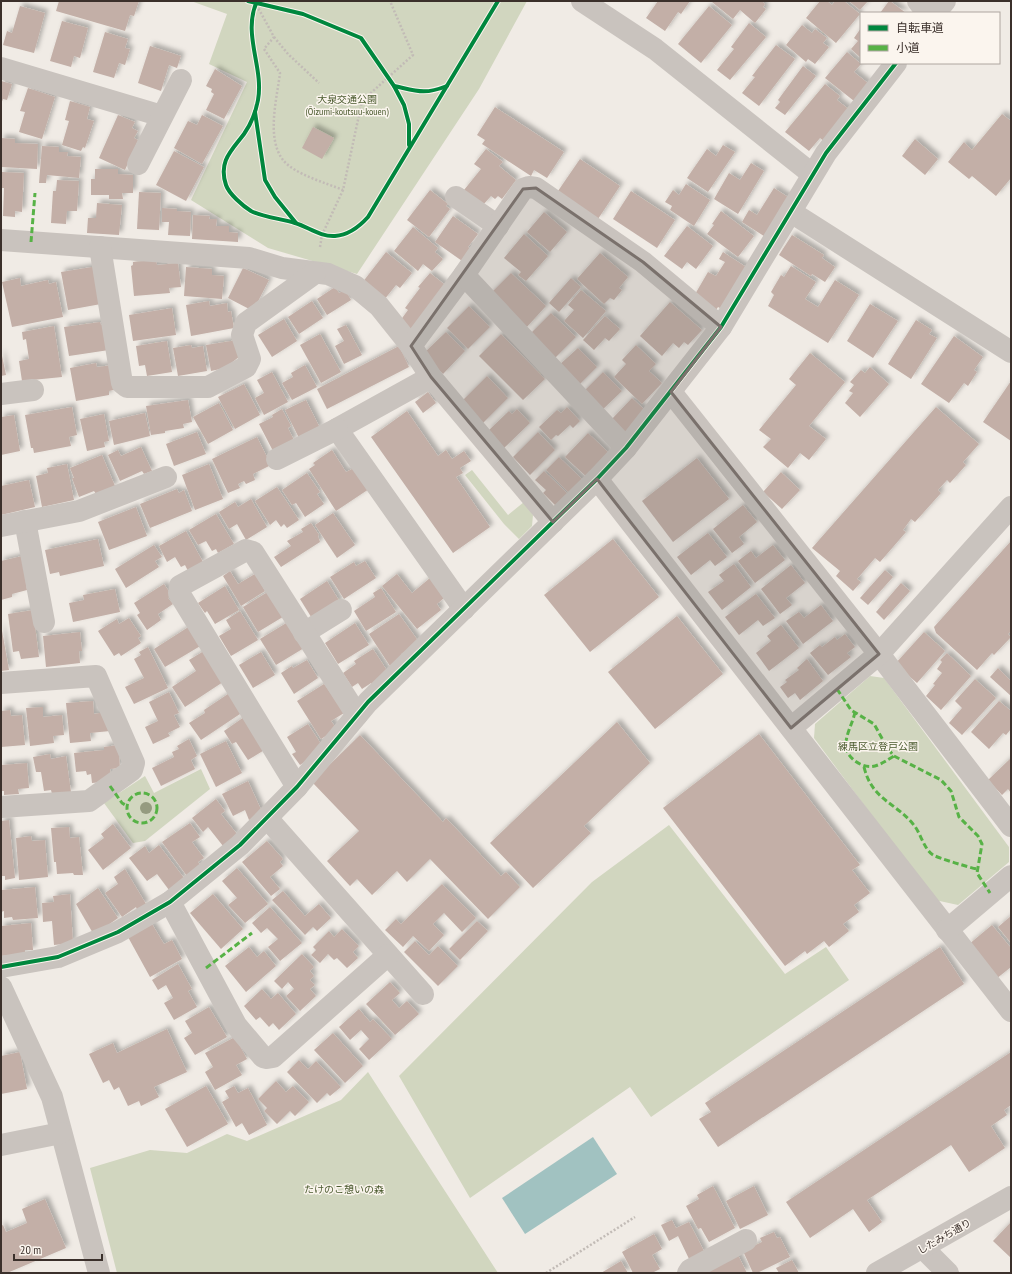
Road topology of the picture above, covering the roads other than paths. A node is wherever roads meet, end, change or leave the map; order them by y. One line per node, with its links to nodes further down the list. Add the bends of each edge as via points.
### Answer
1 (582, 1): 4 (street)
2 (918, 1): 5 (street)
3 (945, 1): 6 (street)
4 (605, 7): 12 (street)
5 (926, 12)
6 (936, 12)
7 (895, 64): 12 (street)
8 (1, 68): 10 (street)
9 (182, 80): 10 (street)
10 (162, 116): 11 (street)
11 (138, 164)
12 (812, 174): 14 (street)
13 (456, 197): 15 (street)
14 (791, 212): 20 (street); 22 (street)
15 (498, 226): 19 (street); 20 (street, via 523,189 536,188 643,262)
16 (1, 240): 17 (street)
17 (100, 247): 18 (street, via 249,258 282,268); 18 (street, via 122,383 127,387 208,387 246,367 250,359 242,335 246,324)
18 (315, 273): 21 (street, via 328,274 355,286 379,306)
19 (464, 275): 21 (street); 28 (street)
20 (721, 327): 25 (street)
21 (410, 346): 23 (street)
22 (1011, 352)
23 (431, 377): 27 (street); 34 (street)
24 (33, 390): 26 (street)
25 (671, 392): 28 (street); 40 (street)
26 (1, 394)
27 (337, 429): 29 (street); 36 (street)
28 (626, 448): 31 (street)
29 (278, 459)
30 (166, 477): 33 (street, via 78,511)
31 (597, 479): 34 (street); 43 (street)
32 (1011, 507): 40 (street)
33 (25, 521): 35 (street); 38 (street)
34 (553, 522): 36 (street)
35 (1, 526)
36 (464, 609): 42 (street)
37 (341, 610): 39 (street)
38 (44, 622)
39 (304, 634): 42 (street); 44 (street, via 253,552 249,550 180,586 178,590)
40 (879, 654): 43 (street); 47 (street)
41 (1, 683): 45 (street, via 96,676 134,763 132,770 89,802)
42 (357, 715): 44 (street)
43 (791, 728): 50 (street)
44 (298, 787): 46 (street)
45 (1, 807)
46 (267, 818): 49 (street, via 240,845); 51 (street)
47 (1011, 826)
48 (1011, 876): 50 (street)
49 (170, 902): 51 (street, via 236,1025 263,1057 267,1058 273,1057); 52 (street, via 118,932 58,957)
50 (947, 930): 55 (street)
51 (388, 955): 54 (street)
52 (1, 967)
53 (1, 988): 56 (street, via 52,1097)
54 (423, 994)
55 (1011, 1011)
56 (62, 1133): 57 (street); 61 (street)
57 (1, 1145)
58 (1011, 1197): 60 (street, したみち通り)
59 (746, 1240): 62 (street)
60 (923, 1248): 63 (street, したみち通り); 64 (street)
61 (100, 1273)
62 (688, 1273)
63 (877, 1273)
64 (948, 1273)

